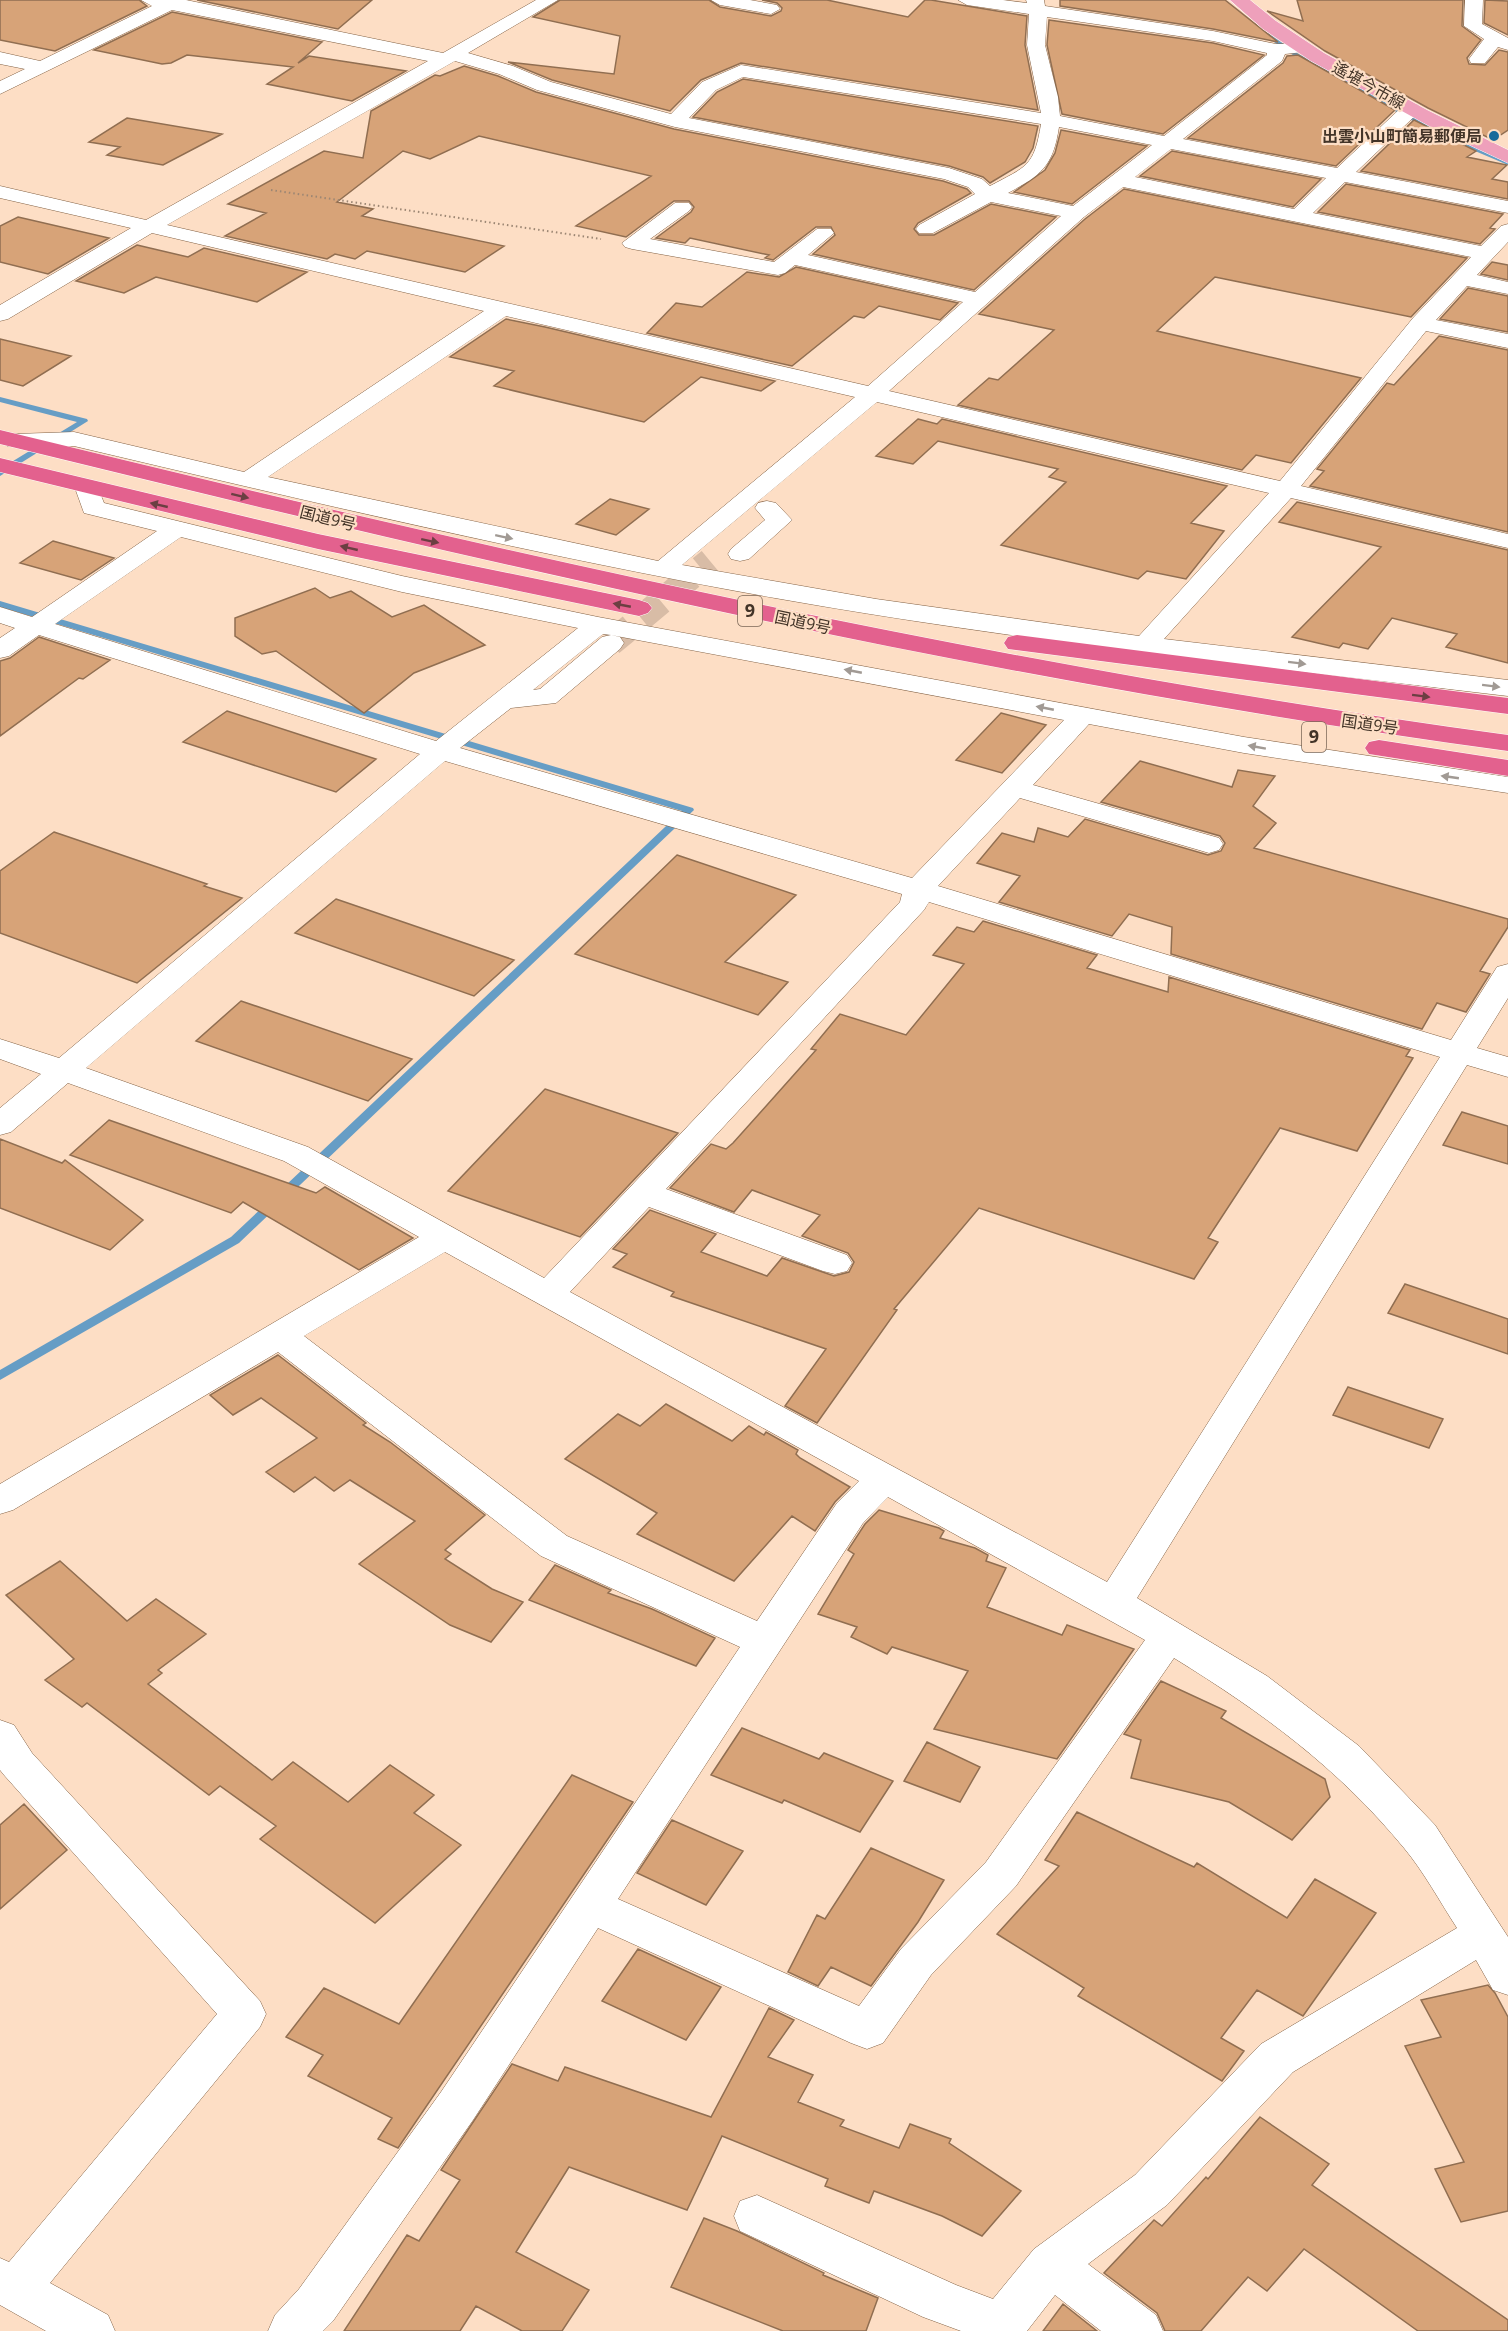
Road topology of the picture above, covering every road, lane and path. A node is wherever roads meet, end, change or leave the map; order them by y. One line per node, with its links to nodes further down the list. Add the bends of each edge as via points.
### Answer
1 (150, 0): 7 (street)
2 (549, 0): 17 (street)
3 (720, 0): 10 (street)
4 (967, 0): 9 (street)
5 (1239, 0): 12 (main road, 遙堪今市線)
6 (1474, 0): 14 (street, via 1473,26)
7 (173, 2): 11 (street); 20 (street)
8 (274, 5): 11 (street)
9 (1037, 6): 13 (street); 23 (street, via 1036,45)
10 (771, 9)
11 (247, 19): 17 (street)
12 (1265, 24): 13 (street, via 1246,32); 15 (main road, 遙堪今市線)
13 (1213, 36): 16 (street)
14 (1501, 41): 19 (street)
15 (1303, 48): 16 (street); 22 (main road, 遙堪今市線)
16 (1276, 49): 25 (street, via 1276,57)
17 (451, 57): 24 (street); 29 (street)
18 (0, 58): 20 (street)
19 (1478, 59)
20 (44, 67): 21 (street)
21 (0, 88)
22 (1411, 109): 26 (main road, 遙堪今市線); 27 (street)
23 (1051, 120): 24 (street, via 741,71 709,86); 25 (street); 31 (street, via 1046,151 1033,171)
24 (675, 121): 31 (street, via 949,174 975,183)
25 (1170, 141): 27 (street); 28 (street)
26 (1508, 157)
27 (1342, 174): 33 (street); 35 (street)
28 (1119, 180): 34 (street); 35 (street)
29 (225, 184): 36 (street); 40 (path)
30 (0, 192): 36 (street)
31 (988, 195): 34 (street); 37 (street)
32 (682, 207): 40 (street)
33 (1508, 207)
34 (1077, 213): 45 (street)
35 (1298, 216): 41 (street)
36 (148, 227): 46 (street); 47 (street)
37 (926, 229)
38 (1508, 230): 41 (street)
39 (824, 232): 42 (street)
40 (632, 243): 42 (street, via 778,269)
41 (1484, 253): 43 (street)
42 (791, 258): 45 (street)
43 (1463, 279): 44 (street); 48 (street)
44 (1508, 288)
45 (979, 299): 50 (street)
46 (501, 309): 50 (street); 53 (street)
47 (0, 314)
48 (1421, 323): 49 (street); 55 (street)
49 (1508, 341)
50 (871, 395): 55 (street); 56 (street)
51 (8, 439): 53 (street, via 74,439); 58 (highway, 国道9号 / 9, one-way to 58)
52 (0, 465): 54 (highway, 国道9号 / 9)
53 (248, 480): 57 (street)
54 (87, 488): 59 (street, via 93,508); 63 (highway, 国道9号 / 9, one-way to 54)
55 (1286, 489): 60 (street); 70 (street)
56 (761, 500): 61 (street, via 780,520); 62 (street); 64 (street)
57 (424, 520): 58 (street); 64 (street, one-way to 64)
58 (363, 526): 66 (highway, 国道9号 / 9, one-way to 66)
59 (177, 529): 65 (street); 68 (street)
60 (1506, 538)
61 (740, 554)
62 (710, 561)
63 (414, 564): 65 (street); 71 (highway, 国道9号 / 9, one-way to 63)
64 (663, 569): 70 (street, via 875,607)
65 (346, 570): 69 (street)
66 (594, 575): 75 (highway, 9, via 855,619); 81 (highway, 国道9号 / 9, via 800,622 1032,668 1353,722)
67 (0, 615): 68 (street)
68 (35, 626): 72 (street); 82 (street)
69 (607, 644): 73 (street); 78 (street); 78 (street, via 578,696)
70 (1145, 645): 74 (street, one-way to 74)
71 (849, 649): 73 (street); 77 (highway, 国道9号 / 9)
72 (0, 650)
73 (789, 659): 80 (street, one-way to 73)
74 (1398, 675): 75 (street); 76 (street, one-way to 76)
75 (1348, 687): 79 (highway, 9, one-way to 79)
76 (1508, 688)
77 (1123, 698): 83 (highway, 9, via 1251,727); 84 (highway, 国道9号 / 9)
78 (504, 700): 82 (street)
79 (1508, 706)
80 (1083, 715): 85 (street, one-way to 80); 88 (street)
81 (1508, 743)
82 (440, 751): 90 (street); 95 (street)
83 (1396, 751): 85 (street); 86 (highway, 9)
84 (1508, 751)
85 (1343, 762): 87 (street, one-way to 85)
86 (1508, 768)
87 (1508, 785)
88 (1014, 788): 89 (street); 90 (street)
89 (1209, 844)
90 (918, 889): 93 (street); 97 (street, via 914,904)
91 (1508, 974): 93 (street)
92 (0, 1048): 95 (street)
93 (1457, 1051): 94 (street); 104 (street)
94 (1508, 1066)
95 (64, 1072): 96 (street); 98 (street, via 296,1154)
96 (0, 1125)
97 (643, 1193): 99 (street); 100 (street)
98 (445, 1237): 100 (street); 101 (street)
99 (835, 1263)
100 (548, 1295): 102 (street)
101 (279, 1335): 103 (street); 106 (street, via 554,1546)
102 (884, 1478): 104 (street); 106 (street, via 850,1513)
103 (0, 1501)
104 (1114, 1603): 105 (street)
105 (1169, 1636): 108 (street, via 1001,1874 916,1962 867,2030); 109 (street, via 1252,1687 1345,1757 1420,1837)
106 (766, 1642): 108 (street)
107 (0, 1736): 113 (street, via 18,1764 244,2014)
108 (591, 1906): 116 (street, via 457,2106 316,2305)
109 (1484, 1934): 110 (street); 112 (street, via 1277,2058 1151,2190)
110 (1508, 1977)
111 (758, 2216): 114 (street)
112 (1051, 2264): 114 (street); 117 (street)
113 (8, 2285): 115 (street)
114 (999, 2327)
115 (91, 2331)
116 (292, 2331)
117 (1139, 2331)

